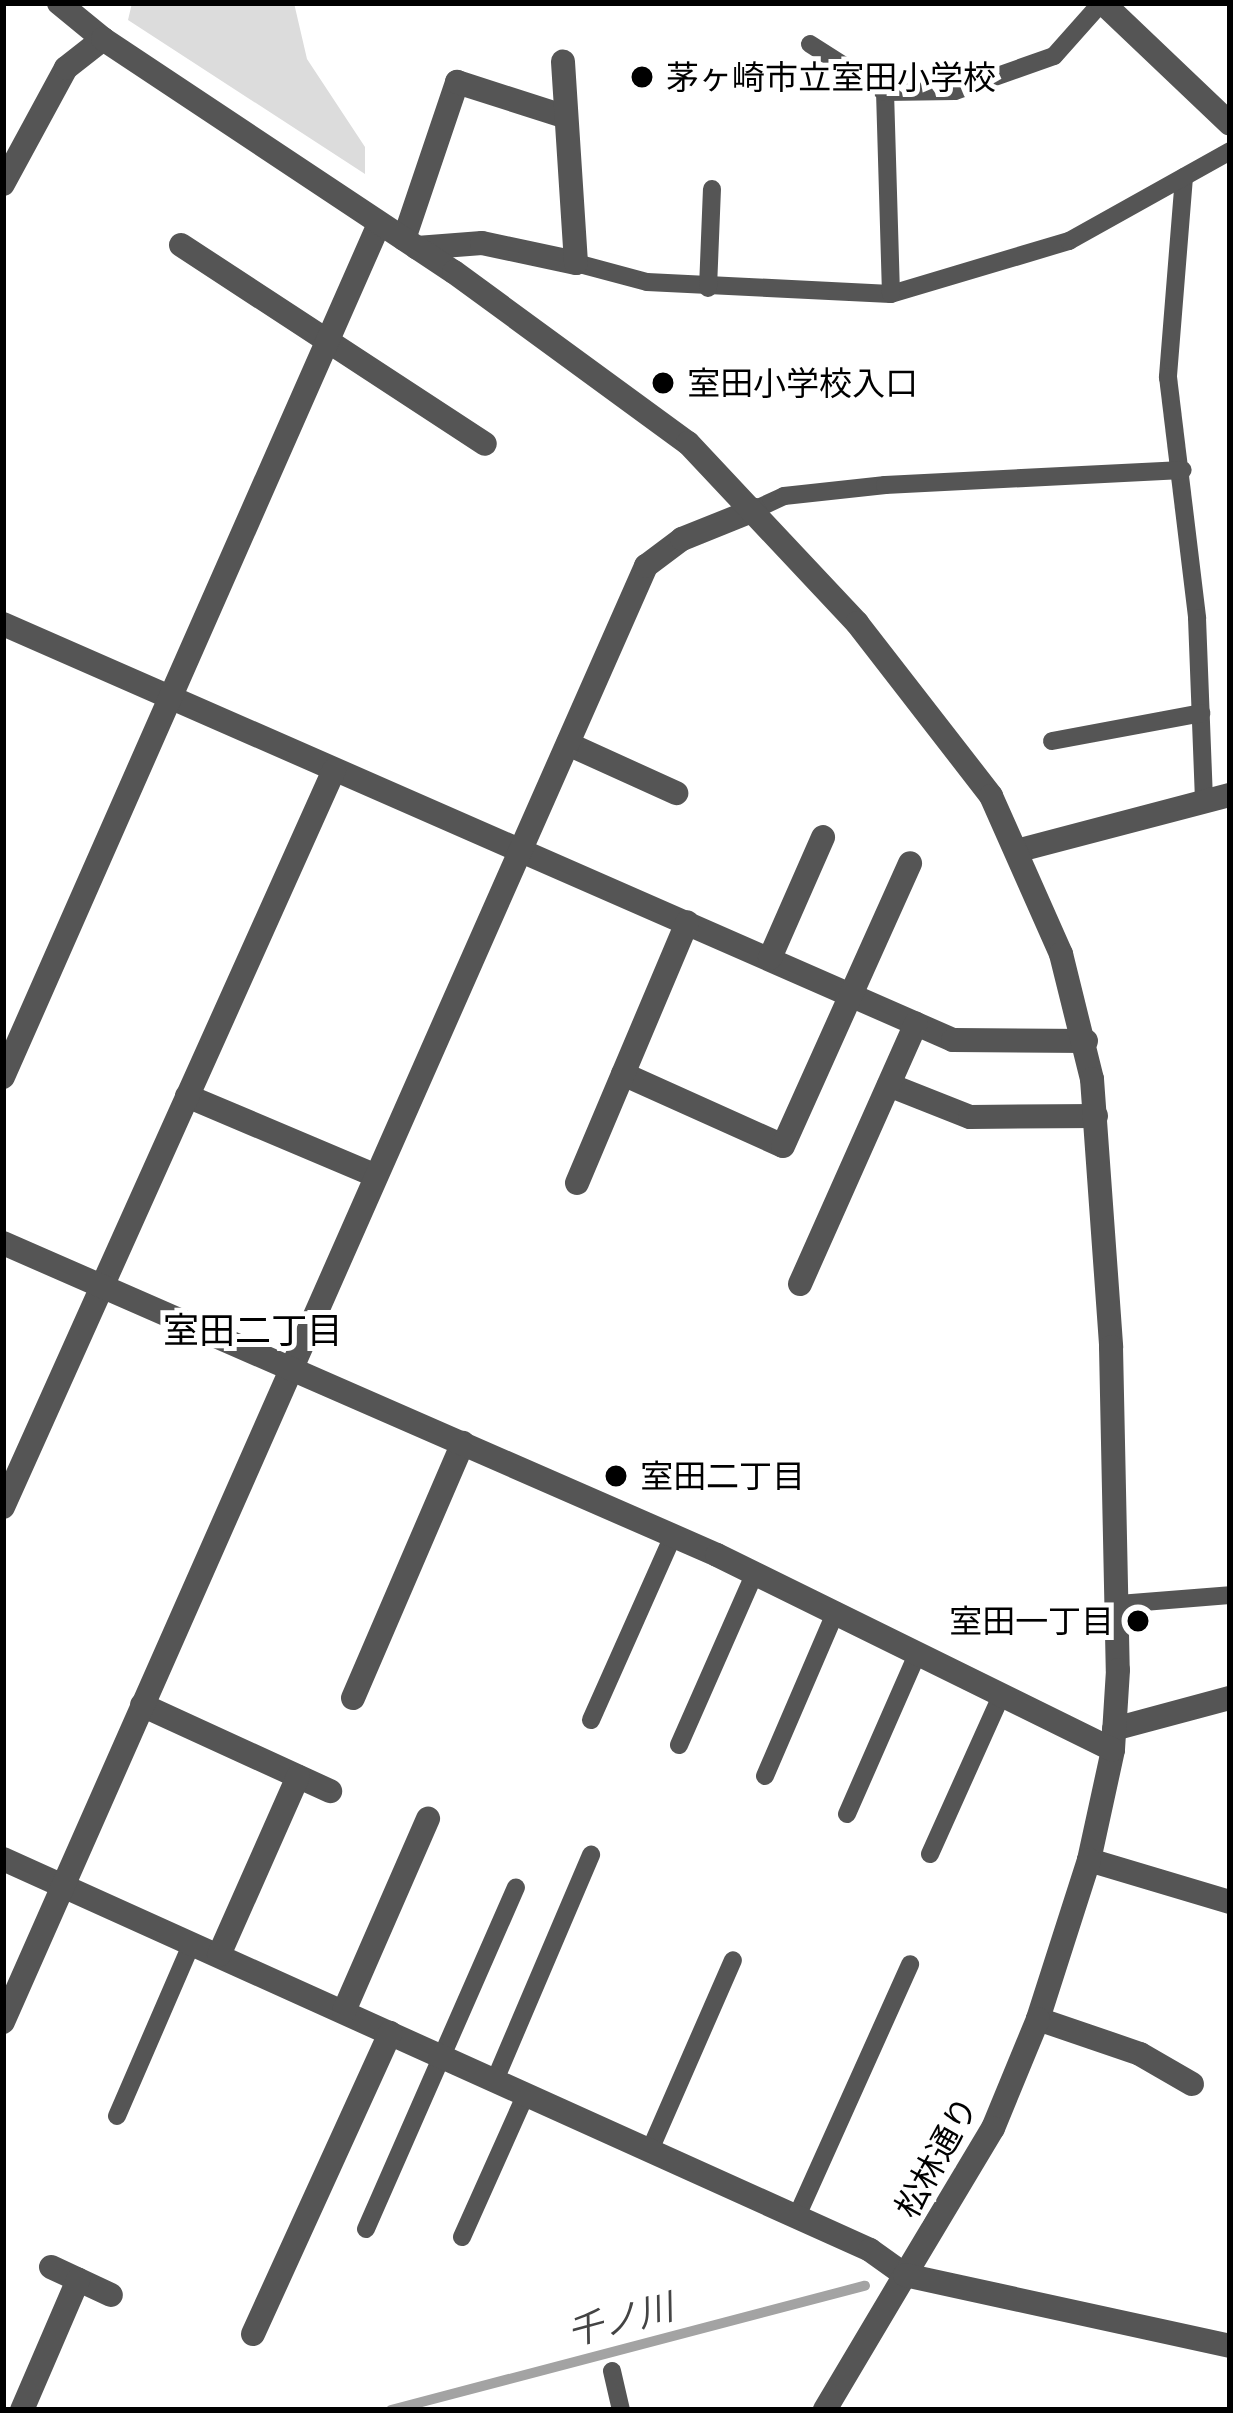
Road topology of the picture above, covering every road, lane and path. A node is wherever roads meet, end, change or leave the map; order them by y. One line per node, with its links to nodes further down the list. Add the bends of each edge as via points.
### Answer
1 (59, 3): 3 (street, 松林通り)
2 (1102, 3): 6 (lane, via 1054,56 955,91); 8 (street)
3 (103, 39): 11 (street, via 66,68); 13 (street, 松林通り)
4 (810, 44): 6 (lane)
5 (563, 61): 7 (street)
6 (885, 92): 18 (lane)
7 (563, 116): 14 (street, via 457,82); 16 (street)
8 (1230, 124)
9 (1230, 151): 10 (lane)
10 (1184, 177): 18 (lane, via 1069,241); 21 (lane, via 1167,319)
11 (3, 184)
12 (712, 189): 17 (lane)
13 (379, 224): 14 (street, 松林通り); 19 (street)
14 (410, 244): 16 (street, via 482,243); 22 (street, 松林通り, via 636,399)
15 (181, 245): 19 (street)
16 (576, 262): 17 (lane)
17 (708, 288): 18 (lane)
18 (891, 294)
19 (328, 342): 20 (street); 24 (street)
20 (485, 444)
21 (1183, 470): 22 (lane, via 886,485 784,496); 25 (lane)
22 (754, 510): 27 (street, via 682,539 646,566); 34 (street, 松林通り, via 951,739)
23 (6, 634): 24 (street)
24 (172, 698): 28 (street); 42 (street)
25 (1201, 713): 26 (lane); 31 (lane)
26 (1052, 741)
27 (568, 744): 29 (street); 33 (street)
28 (334, 770): 33 (street); 44 (street)
29 (676, 793)
30 (1230, 795): 31 (street)
31 (1204, 802): 34 (street)
32 (823, 837): 37 (street)
33 (524, 848): 36 (street); 46 (street)
34 (1020, 850): 40 (street, 松林通り)
35 (910, 863): 38 (street)
36 (688, 922): 37 (street); 41 (street)
37 (770, 958): 38 (street)
38 (850, 994): 39 (street); 41 (street, via 783,1146)
39 (916, 1024): 40 (street, via 953,1040); 43 (street)
40 (1086, 1041): 45 (street, 松林通り)
41 (623, 1074): 47 (street)
42 (3, 1077)
43 (889, 1085): 45 (street, via 970,1117); 50 (street)
44 (187, 1096): 46 (street); 49 (street)
45 (1096, 1116): 57 (street, 松林通り)
46 (376, 1176): 51 (street)
47 (577, 1183)
48 (3, 1243): 49 (street)
49 (102, 1284): 51 (street); 53 (street)
50 (800, 1284)
51 (293, 1368): 52 (street); 63 (street)
52 (463, 1443): 54 (street); 61 (street)
53 (3, 1507)
54 (673, 1536): 55 (street); 64 (lane)
55 (755, 1573): 58 (street); 66 (lane)
56 (1230, 1595): 57 (lane)
57 (1119, 1604): 65 (street, 松林通り)
58 (836, 1611): 59 (street); 67 (lane)
59 (918, 1652): 60 (street); 70 (lane)
60 (1002, 1694): 65 (street); 72 (lane)
61 (353, 1698)
62 (1230, 1698): 65 (street)
63 (142, 1705): 68 (street); 76 (street)
64 (591, 1720)
65 (1114, 1739): 75 (street, 松林通り)
66 (679, 1745)
67 (765, 1776)
68 (298, 1777): 69 (street); 80 (street)
69 (330, 1791)
70 (847, 1814)
71 (428, 1820): 83 (street)
72 (930, 1854)
73 (591, 1855): 88 (lane)
74 (3, 1859): 76 (street)
75 (1089, 1860): 78 (street); 84 (street, 松林通り)
76 (62, 1884): 79 (street); 85 (street)
77 (516, 1887): 87 (lane)
78 (1230, 1902)
79 (193, 1943): 80 (street); 91 (lane)
80 (219, 1955): 83 (street)
81 (733, 1960): 92 (lane)
82 (910, 1964): 93 (lane)
83 (344, 2011): 86 (street)
84 (1038, 2019): 89 (street, via 1140,2054); 97 (street, 松林通り, via 993,2128)
85 (3, 2022)
86 (391, 2033): 87 (street); 100 (street)
87 (442, 2056): 88 (street); 94 (lane)
88 (495, 2080): 90 (street)
89 (1192, 2084)
90 (526, 2094): 92 (street); 95 (lane)
91 (117, 2116)
92 (650, 2150): 93 (street)
93 (797, 2216): 97 (street)
94 (366, 2229)
95 (462, 2237)
96 (51, 2267): 98 (street)
97 (905, 2275): 101 (street); 105 (street, 松林通り)
98 (79, 2279): 99 (street); 103 (street)
99 (111, 2294)
100 (253, 2334)
101 (1230, 2346)
102 (612, 2371): 104 (lane)
103 (22, 2410)
104 (621, 2410)
105 (825, 2410)

